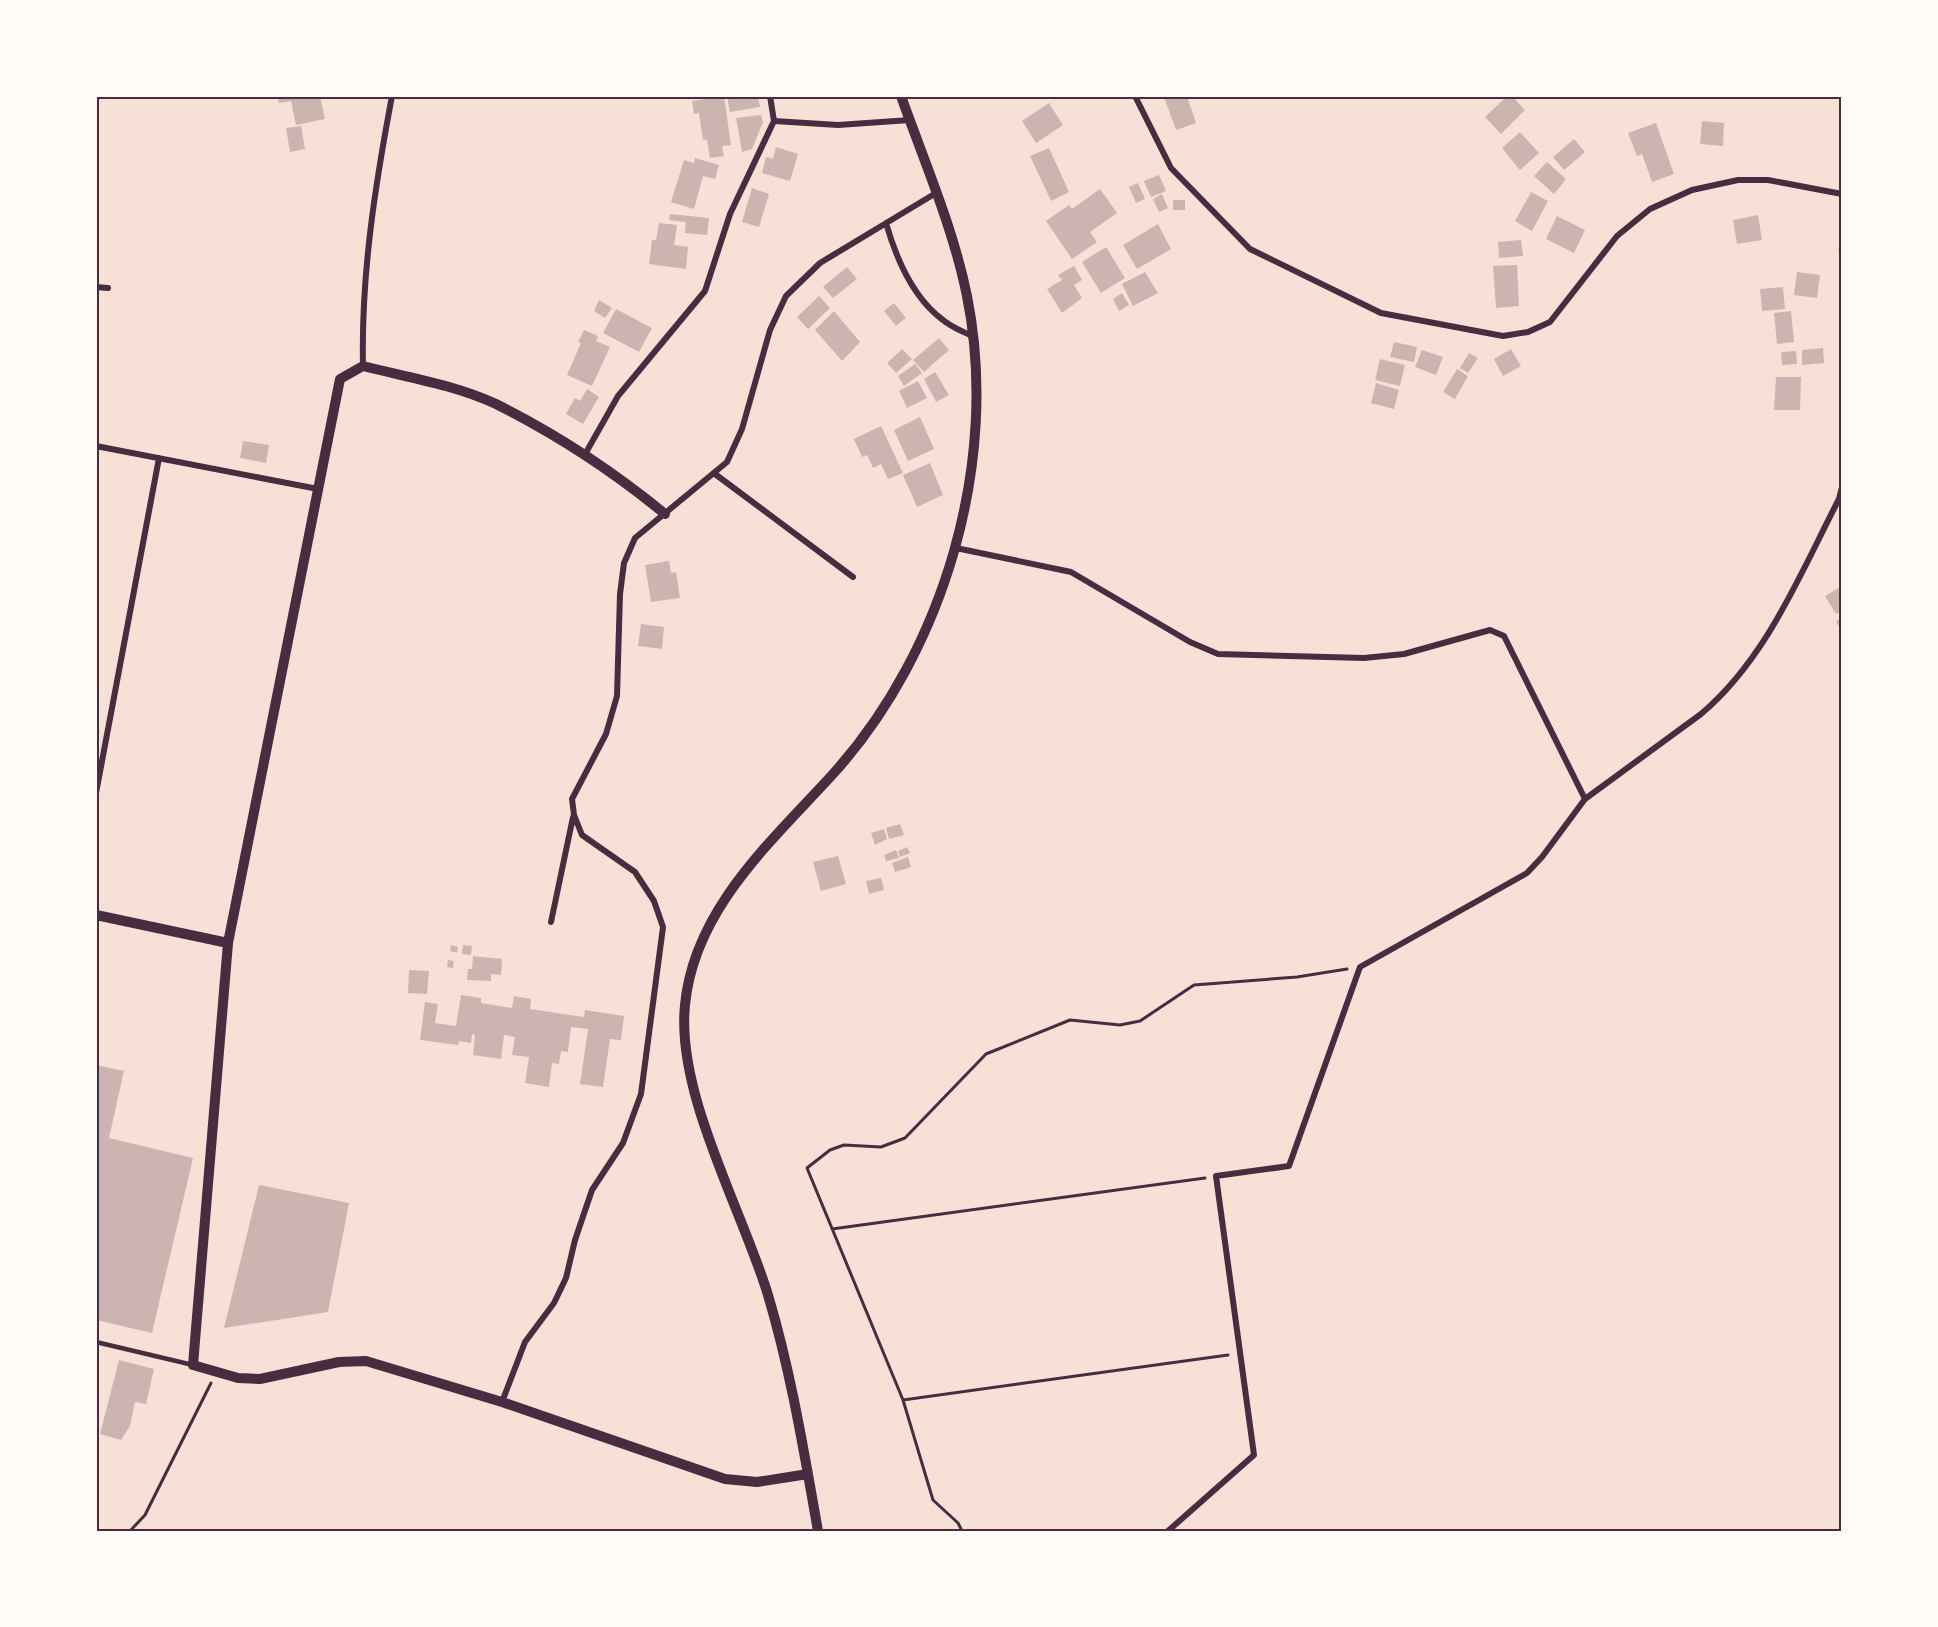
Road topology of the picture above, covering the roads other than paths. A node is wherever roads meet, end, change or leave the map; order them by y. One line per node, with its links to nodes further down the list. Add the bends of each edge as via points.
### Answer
1 (392, 96): 13 (street, via 370,224 362,309)
2 (770, 96): 6 (street)
3 (901, 96): 5 (street)
4 (1135, 96): 8 (street, via 1171,168 1250,249 1381,313 1503,336 1528,332 1550,322 1617,236 1650,208 1692,190 1738,180 1768,180)
5 (910, 120): 6 (street, via 838,125); 7 (street)
6 (774, 122): 15 (street, via 730,214 705,291 618,396)
7 (936, 193): 9 (street); 12 (street, via 957,254)
8 (1842, 194)
9 (886, 223): 12 (street, via 895,255 917,292 942,320); 17 (street, via 820,263 786,296 770,330 742,429 727,462)
10 (96, 287): 11 (street)
11 (108, 288)
12 (972, 337): 21 (street, via 977,412 969,489)
13 (363, 366): 15 (street, via 437,384 495,404); 19 (street, via 340,380)
14 (96, 446): 16 (street)
15 (584, 456): 20 (street, via 617,474)
16 (159, 458): 19 (street); 23 (street)
17 (714, 474): 20 (street); 22 (street)
18 (1842, 487): 24 (street, via 1778,618 1745,668 1701,714)
19 (318, 489): 28 (street)
20 (665, 514): 25 (street, via 635,538 624,564 617,696 606,734 572,799)
21 (957, 548): 24 (street, via 1071,572 1190,642 1218,654 1364,658 1404,654 1490,630 1504,636); 32 (street, via 908,666 877,722 750,866 707,929 692,965 684,1008 686,1061 699,1108 768,1295)
22 (853, 577)
23 (96, 793)
24 (1585, 799): 34 (street, via 1527,873 1360,967 1288,1166 1216,1176 1254,1455)
25 (574, 815): 27 (street); 31 (street, via 582,835 635,872 654,901 663,927 641,1094 622,1143 592,1190 566,1278 554,1303 525,1342)
26 (96, 915): 28 (street)
27 (551, 922)
28 (228, 943): 30 (street)
29 (96, 1342): 30 (lane)
30 (193, 1365): 31 (street, via 238,1378 260,1379 339,1362 366,1361)
31 (502, 1402): 32 (street, via 725,1479 757,1482)
32 (808, 1474): 33 (street)
33 (818, 1531)
34 (1168, 1531)

